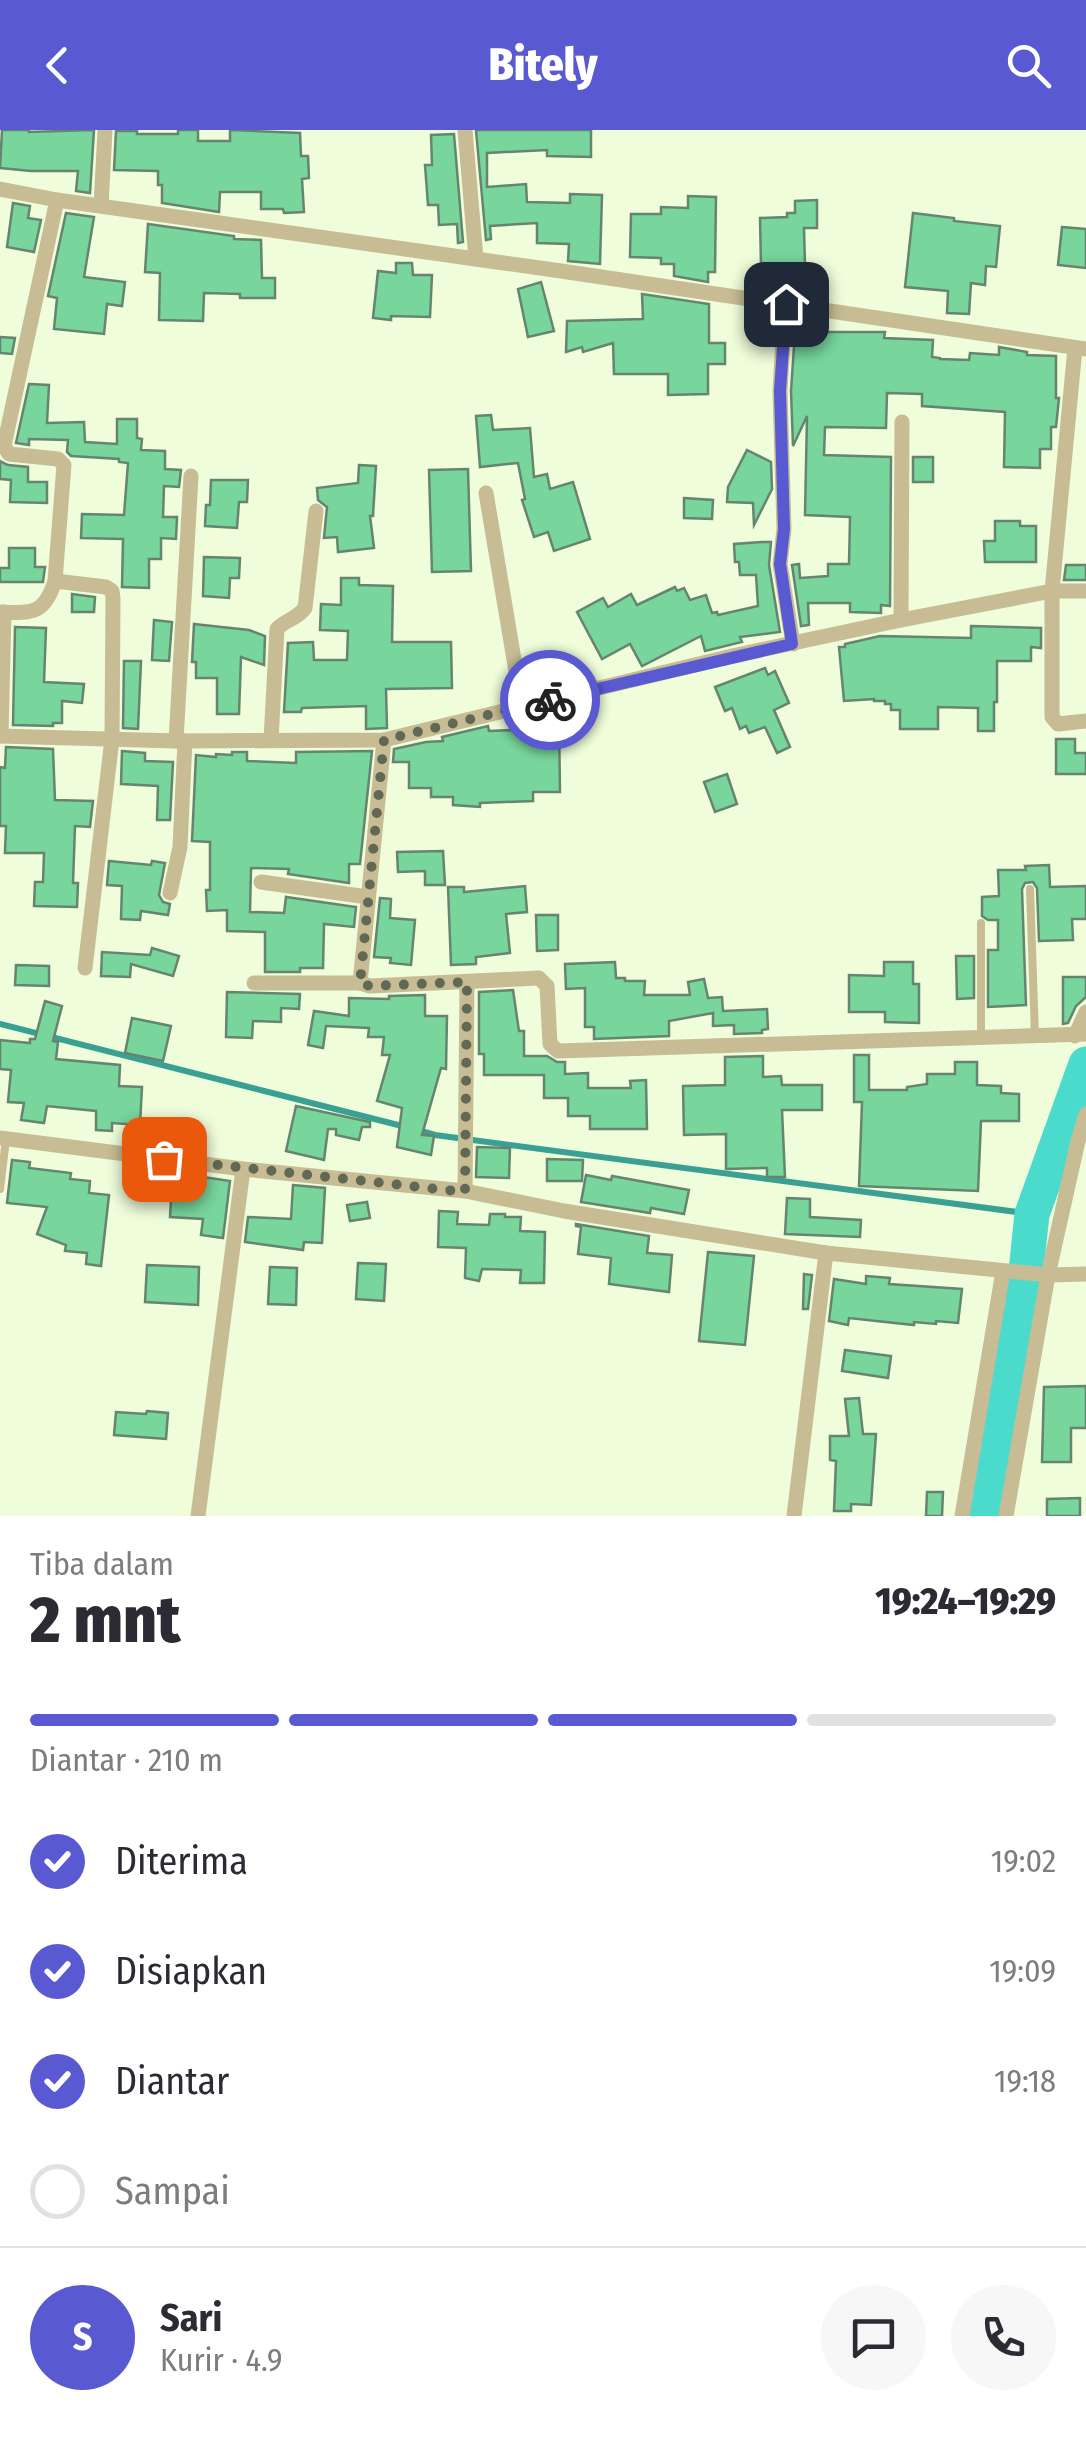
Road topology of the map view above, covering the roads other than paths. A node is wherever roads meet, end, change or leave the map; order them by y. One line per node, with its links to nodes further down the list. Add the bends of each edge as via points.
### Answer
1 (106, 130): 5 (street)
2 (466, 130): 6 (street)
3 (0, 189): 4 (street)
4 (57, 200): 5 (street); 13 (street, via 4,446 9,454 64,465)
5 (101, 206): 6 (street)
6 (476, 259): 7 (street)
7 (786, 304): 8 (street); 18 (street, via 780,564)
8 (1081, 348): 14 (street)
9 (902, 422): 17 (street)
10 (191, 476): 25 (street)
11 (486, 493): 19 (street)
12 (316, 510): 23 (street, via 306,608 277,629)
13 (55, 581): 16 (street, via 43,606); 22 (street, via 112,591)
14 (1052, 591): 15 (street); 17 (street); 20 (street, via 1052,717 1058,724)
15 (1086, 592)
16 (2, 612): 21 (street)
17 (902, 620): 18 (street)
18 (792, 644): 19 (street)
19 (522, 707): 24 (street)
20 (1086, 721)
21 (0, 736): 22 (street)
22 (112, 739): 25 (street); 31 (street)
23 (271, 740): 24 (street); 25 (street)
24 (384, 740): 29 (street)
25 (180, 741): 28 (street, via 180,847)
26 (261, 882): 29 (street)
27 (1030, 889): 37 (lane)
28 (170, 893)
29 (368, 898): 34 (street)
30 (980, 924): 38 (lane)
31 (85, 968)
32 (254, 982): 34 (street)
33 (467, 982): 34 (street); 38 (street, via 540,978 547,986 550,1044 558,1051); 43 (street)
34 (360, 984)
35 (1086, 1012): 36 (street)
36 (1080, 1035): 37 (street)
37 (1036, 1036): 38 (street)
38 (980, 1038)
39 (1086, 1114): 47 (street)
40 (3, 1138): 41 (street); 42 (lane)
41 (243, 1169): 43 (street); 48 (street)
42 (0, 1188)
43 (465, 1192): 44 (street)
44 (826, 1253): 45 (street); 49 (street)
45 (1011, 1272): 47 (street); 50 (street)
46 (1086, 1274): 47 (street)
47 (1043, 1275): 51 (street)
48 (198, 1516)
49 (794, 1516)
50 (962, 1516)
51 (1006, 1516)

